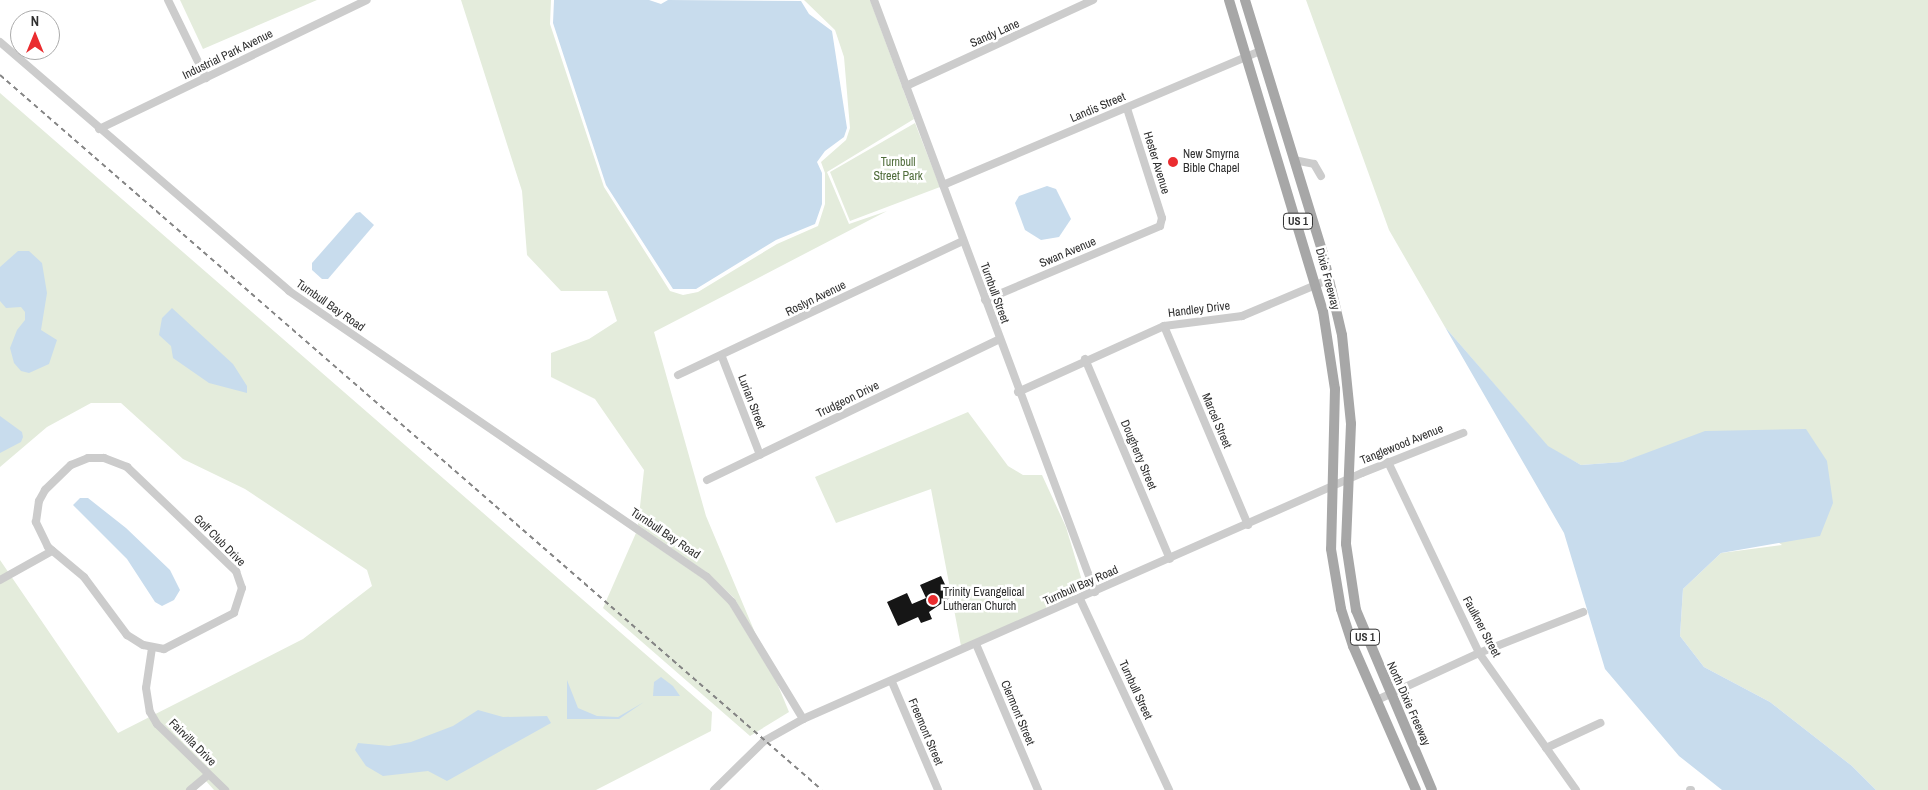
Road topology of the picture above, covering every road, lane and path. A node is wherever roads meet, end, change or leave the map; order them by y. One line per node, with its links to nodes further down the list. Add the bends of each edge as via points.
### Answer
1 (168, 0): 10 (street)
2 (367, 0): 10 (street, Industrial Park Avenue)
3 (874, 0): 11 (street, Turnbull Street)
4 (1229, 0): 9 (main road, Dixie Freeway / US 1)
5 (1245, 0): 8 (main road, Dixie Freeway / US 1)
6 (1094, 1): 11 (street, Sandy Lane)
7 (0, 42): 13 (street, Turnbull Bay Road)
8 (1260, 51): 9 (street, Landis Street); 14 (main road, Dixie Freeway / US 1)
9 (1247, 56): 12 (street, Landis Street); 20 (main road, Dixie Freeway / US 1)
10 (206, 78): 13 (street, Industrial Park Avenue)
11 (906, 86): 16 (street, Turnbull Street)
12 (1127, 108): 16 (street, Landis Street); 17 (street, Hester Avenue, via 1162,218)
13 (99, 129): 47 (street, Turnbull Bay Road, via 289,291 707,577 732,602)
14 (1294, 160): 15 (street, via 1314,164); 19 (main road, Dixie Freeway / US 1)
15 (1320, 176)
16 (943, 185): 18 (street, Turnbull Street)
17 (1160, 226): 21 (street, Swan Avenue)
18 (963, 241): 21 (street, Turnbull Street); 24 (street, Roslyn Avenue)
19 (1330, 279): 20 (street, Handley Drive); 31 (main road, Dixie Freeway / US 1, via 1349,381)
20 (1317, 284): 22 (street, Handley Drive, via 1242,316); 33 (main road, Dixie Freeway / US 1, via 1335,389)
21 (985, 300): 23 (street, Turnbull Street)
22 (1164, 326): 25 (street, Handley Drive); 34 (street, Marcel Street)
23 (998, 340): 27 (street, Turnbull Street); 29 (street, Trudgeon Drive)
24 (722, 356): 26 (street, Roslyn Avenue); 29 (street, Lurian Street)
25 (1086, 359): 27 (street, Handley Drive); 36 (street, Dougherty Street)
26 (678, 375)
27 (1018, 392): 38 (street, Turnbull Street)
28 (1463, 433): 30 (street, Tanglewood Avenue)
29 (760, 455): 32 (street, Trudgeon Drive)
30 (1388, 462): 31 (street, Tanglewood Avenue); 43 (street, Faulkner Street)
31 (1349, 479): 33 (street, Turnbull Bay Road); 45 (main road, North Dixie Freeway / US 1, via 1346,530 1351,586 1366,639)
32 (707, 480)
33 (1334, 486): 34 (street, Turnbull Bay Road); 46 (main road, US 1, via 1331,541 1336,589 1353,646)
34 (1248, 525): 36 (street, Turnbull Bay Road)
35 (52, 551): 37 (street); 42 (street, Golf Club Drive, via 84,577 127,635); 42 (street, Golf Club Drive, via 40,535 36,522 39,501 45,490 71,465 104,458 127,466 236,571 242,588 234,613 176,645)
36 (1170, 559): 38 (street, Turnbull Bay Road)
37 (0, 580)
38 (1095, 592): 39 (street, Turnbull Bay Road)
39 (1080, 599): 41 (street, Turnbull Bay Road); 56 (street, Turnbull Street)
40 (1583, 612): 43 (street)
41 (976, 644): 44 (street, Turnbull Bay Road); 55 (street, Clermont Street)
42 (152, 648): 50 (street, Fairvilla Drive, via 146,688 150,712 157,724)
43 (1479, 653): 45 (street); 49 (street, Faulkner Street)
44 (892, 682): 47 (street, Turnbull Bay Road); 54 (street, Freemont Street)
45 (1390, 695): 46 (street); 58 (main road, North Dixie Freeway / US 1)
46 (1376, 700): 57 (main road, US 1)
47 (803, 719): 53 (street, via 764,741)
48 (1600, 724): 49 (street)
49 (1546, 748): 59 (street, Faulkner Street)
50 (208, 774): 51 (street); 52 (street, Fairvilla Drive)
51 (190, 790)
52 (225, 790)
53 (714, 790)
54 (938, 790)
55 (1038, 790)
56 (1169, 790)
57 (1416, 790)
58 (1432, 790)
59 (1576, 790)

